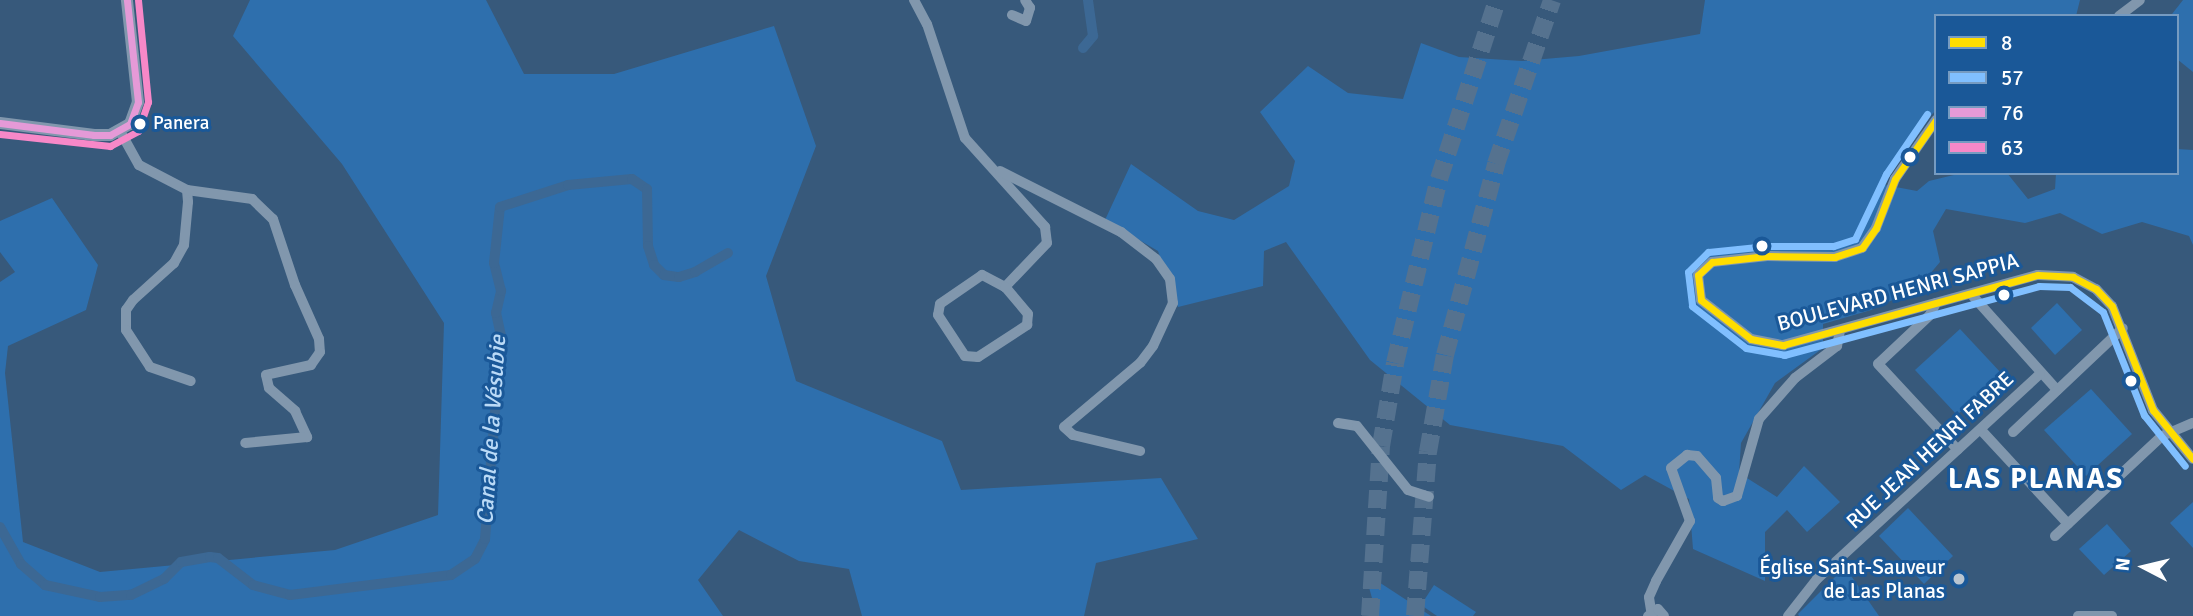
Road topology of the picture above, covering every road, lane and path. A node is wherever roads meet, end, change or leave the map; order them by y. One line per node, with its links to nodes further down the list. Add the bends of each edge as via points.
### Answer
1 (127, 0): 9 (street, via 138,102 130,124)
2 (914, 0): 10 (street, via 927,24 965,138)
3 (1025, 0): 6 (street, via 1030,8 1026,21)
4 (2140, 0): 5 (street)
5 (2122, 14)
6 (1012, 15)
7 (0, 123): 9 (street, via 77,135)
8 (1934, 123): 16 (street, BOULEVARD HENRI SAPPIA, via 1895,179 1863,248 1835,257 1718,260 1698,275 1697,291 1706,306 1751,339 1783,345)
9 (120, 131): 11 (street, via 139,165)
10 (991, 166): 12 (street, via 1045,227 1047,243); 27 (street, via 1121,232 1156,259 1170,279 1173,303 1153,346 1140,363 1064,427 1073,435)
11 (187, 190): 18 (street, via 184,245 174,263 132,300 126,310 126,330 150,367); 25 (street, via 252,199 274,219 297,292 319,339 320,352 312,365 266,375 269,388 295,411 307,437)
12 (1005, 287): 12 (street, via 1028,314 1027,325 978,357 965,356 938,315 940,304 982,275)
13 (1970, 294): 14 (street, BOULEVARD HENRI SAPPIA); 15 (street, BOULEVARD HENRI SAPPIA, via 2038,275 2062,274 2096,289); 17 (street)
14 (1936, 303): 16 (street, BOULEVARD HENRI SAPPIA); 26 (street, via 1930,315 1878,364)
15 (2123, 328): 19 (street); 24 (street, BOULEVARD HENRI SAPPIA, via 2153,410)
16 (1840, 330): 32 (street, via 1837,346 1796,378 1759,419 1737,496 1723,501 1718,498 1716,478 1697,456 1687,454 1671,468 1690,521 1656,581)
17 (2040, 374): 19 (street); 22 (street, RUE JEAN HENRI FABRE)
18 (191, 381)
19 (2057, 390): 23 (street)
20 (2193, 423): 24 (street)
21 (1338, 424): 29 (street, via 1357,426 1408,490)
22 (1981, 429): 26 (street, RUE JEAN HENRI FABRE); 30 (street)
23 (2013, 432)
24 (2168, 432): 28 (street, BOULEVARD HENRI SAPPIA); 30 (street)
25 (245, 443)
26 (1958, 450): 34 (street, RUE JEAN HENRI FABRE, via 1817,579)
27 (1140, 451)
28 (2193, 459)
29 (1429, 497)
30 (2068, 524): 31 (street)
31 (2056, 536)
32 (1649, 613): 33 (street, via 1658,609)
33 (1664, 616)
34 (1789, 616)
35 (2077, 616): 36 (street)
36 (2112, 616)

